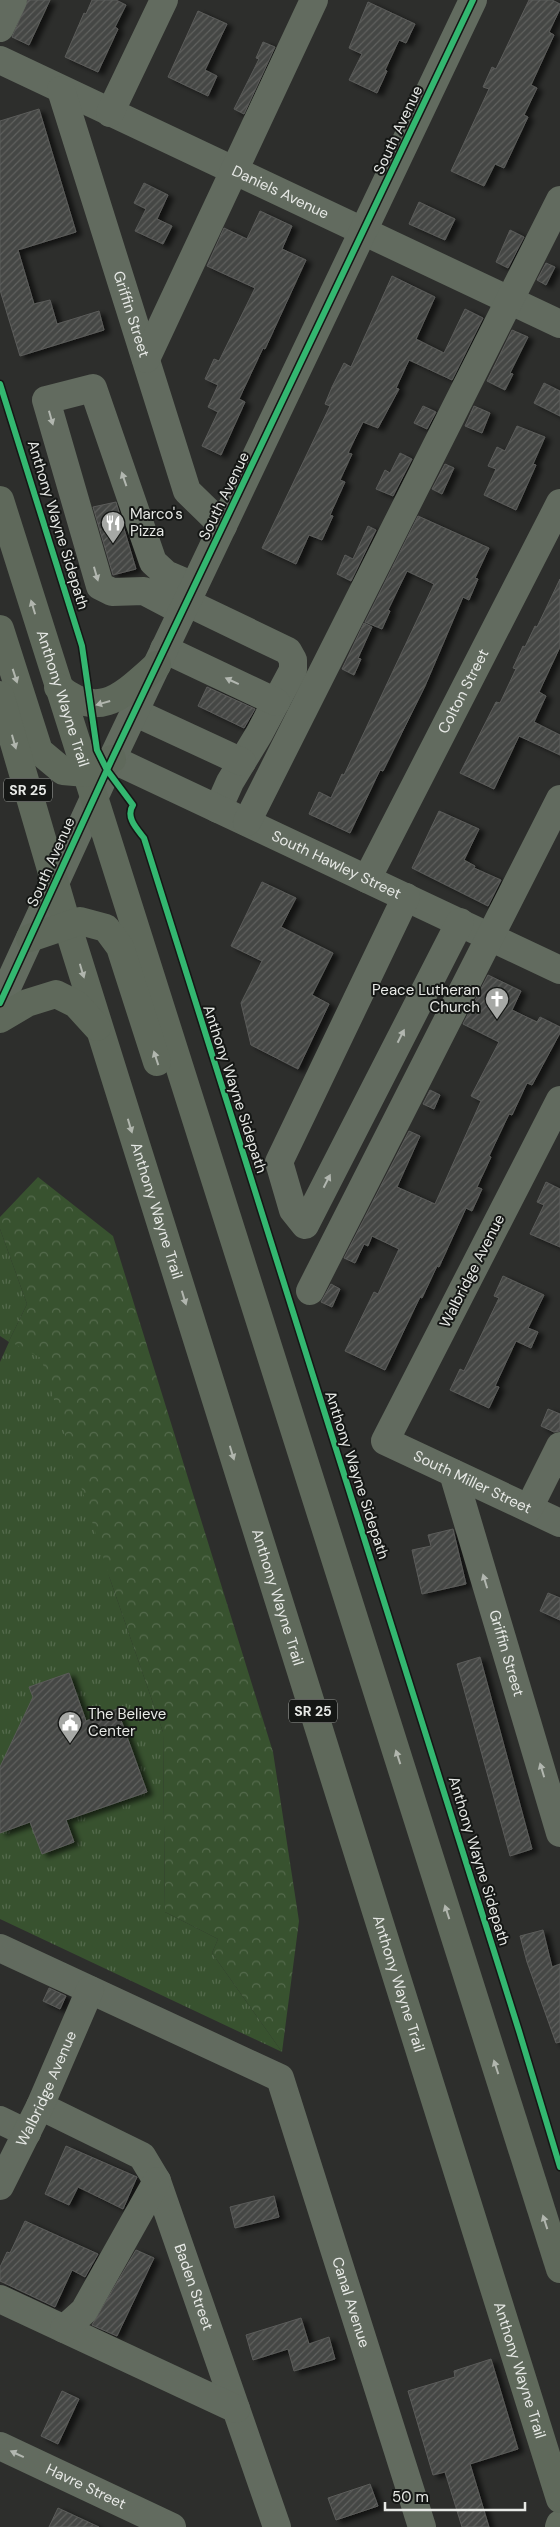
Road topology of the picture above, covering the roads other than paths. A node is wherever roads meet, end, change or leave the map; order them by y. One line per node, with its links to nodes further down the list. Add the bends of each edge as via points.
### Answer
1 (13, 0): 5 (street)
2 (164, 0): 8 (street)
3 (314, 0): 9 (street)
4 (473, 0): 11 (street, South Avenue)
5 (0, 28)
6 (0, 60): 7 (street, Daniels Avenue)
7 (61, 90): 8 (street, Daniels Avenue); 14 (street, Griffin Street)
8 (110, 114): 9 (street, Daniels Avenue)
9 (233, 172): 11 (street, Daniels Avenue); 14 (street)
10 (560, 200): 12 (street)
11 (364, 232): 12 (street, Daniels Avenue); 17 (street, South Avenue)
12 (509, 301): 13 (street, Daniels Avenue); 31 (street)
13 (560, 324)
14 (146, 359): 17 (street, Griffin Street, via 187,491)
15 (0, 500): 21 (highway, Anthony Wayne Trail, one-way to 15)
16 (560, 503): 32 (street, Colton Street)
17 (223, 526): 18 (street, South Avenue)
18 (188, 600): 18 (street, one-way to 18, via 153,562 93,388 46,400 100,586 112,592 144,591); 20 (street, South Avenue); 23 (street, via 288,651 293,660 293,670)
19 (0, 629): 27 (highway, one-way to 27, via 40,752 63,771)
20 (161, 657): 21 (highway, one-way to 21, via 120,696 97,705 79,702); 23 (street, one-way to 20); 24 (street, South Avenue)
21 (58, 687): 27 (highway, Anthony Wayne Trail)
22 (0, 695): 33 (highway, Anthony Wayne Trail / SR 25, one-way to 33)
23 (276, 702): 26 (street)
24 (134, 712): 25 (street, South Avenue); 26 (street)
25 (112, 759): 27 (highway); 28 (street, South Avenue); 30 (street, South Hawley Street)
26 (242, 762): 30 (street)
27 (86, 773): 28 (highway, Anthony Wayne Trail)
28 (94, 799): 33 (street, South Avenue); 44 (highway, Anthony Wayne Trail)
29 (560, 799): 37 (street)
30 (218, 809): 31 (street, South Hawley Street)
31 (247, 822): 32 (street, South Hawley Street)
32 (367, 878): 34 (street, South Hawley Street)
33 (55, 886): 36 (highway, Anthony Wayne Trail / SR 25); 38 (street, South Avenue)
34 (406, 897): 35 (street, South Hawley Street); 35 (street, one-way to 35, via 278,1162 294,1210 305,1225)
35 (460, 922): 37 (street, South Hawley Street)
36 (67, 924): 38 (highway); 42 (highway, Anthony Wayne Trail / SR 25, one-way to 42); 44 (highway, one-way to 36, via 163,1078 120,947 106,928 80,921)
37 (490, 936): 39 (street, South Hawley Street); 45 (street)
38 (30, 938): 40 (street, South Avenue)
39 (560, 970)
40 (0, 1003)
41 (0, 1019): 42 (highway, via 27,1003 56,994 76,1004)
42 (100, 1030): 64 (highway, Anthony Wayne Trail / SR 25, one-way to 64)
43 (560, 1100): 46 (street, Walbridge Avenue)
44 (193, 1111): 59 (highway, Anthony Wayne Trail, one-way to 44)
45 (310, 1291)
46 (385, 1441): 48 (street, South Miller Street)
47 (560, 1446): 49 (street)
48 (453, 1473): 49 (street, South Miller Street); 51 (street, Griffin Street, one-way to 48)
49 (529, 1508): 50 (street, South Miller Street)
50 (560, 1523)
51 (559, 1819)
52 (0, 1948): 53 (street)
53 (90, 1990): 54 (street, Walbridge Avenue); 67 (street, Canal Avenue, via 280,2078)
54 (40, 2106): 56 (street, Walbridge Avenue); 57 (street, Baden Street, via 142,2156)
55 (0, 2120): 56 (street)
56 (27, 2132): 58 (street, Walbridge Avenue)
57 (157, 2181): 61 (street, via 84,2311); 62 (street, Baden Street)
58 (0, 2186)
59 (560, 2269)
60 (0, 2299): 61 (street)
61 (64, 2329): 62 (street)
62 (236, 2409): 66 (street, Baden Street)
63 (0, 2446): 65 (street, Havre Street, one-way to 63)
64 (560, 2499)
65 (172, 2527)
66 (278, 2527)
67 (422, 2527)

